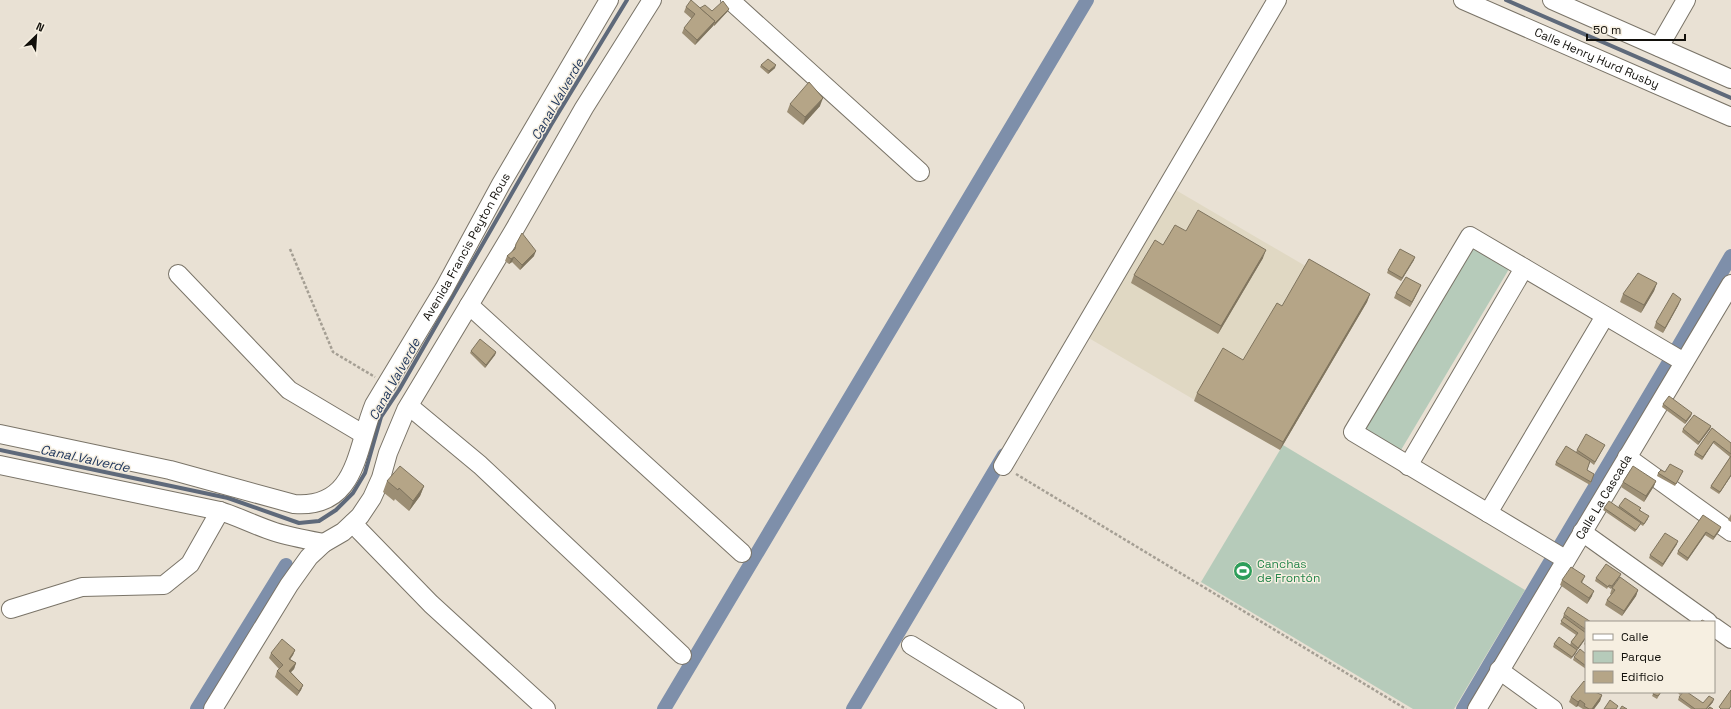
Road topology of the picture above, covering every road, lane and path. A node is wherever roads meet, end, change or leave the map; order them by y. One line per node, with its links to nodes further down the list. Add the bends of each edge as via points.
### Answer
1 (609, 0): 19 (street, Avenida Francis Peyton Rous, via 501,184 444,289)
2 (652, 0): 16 (street, via 584,108)
3 (730, 0): 11 (street)
4 (1277, 0): 25 (street)
5 (1463, 0): 10 (street, Calle Henry Hurd Rusby)
6 (1552, 0): 8 (street)
7 (1686, 0): 8 (street)
8 (1659, 47): 9 (street)
9 (1731, 80)
10 (1731, 117)
11 (920, 172)
12 (290, 249): 19 (path, via 333,352)
13 (1524, 268): 17 (street); 26 (street); 26 (street, via 1470,236 1353,432)
14 (178, 274): 22 (street, via 289,390)
15 (1731, 284): 18 (street, Calle La Cascada)
16 (469, 305): 20 (street); 33 (street)
17 (1605, 316): 18 (street); 28 (street)
18 (1684, 362): 23 (street, Calle La Cascada)
19 (386, 383): 22 (street, Avenida Francis Peyton Rous)
20 (409, 406): 29 (street, via 372,498); 40 (street, via 480,465)
21 (0, 434): 22 (street, Avenida Francis Peyton Rous, via 170,470 294,504 310,505 327,500 348,479 357,460)
22 (363, 434)
23 (1627, 457): 30 (street, Calle La Cascada); 31 (street)
24 (0, 464): 27 (street)
25 (1003, 466): 45 (path)
26 (1408, 466): 28 (street)
27 (220, 511): 32 (street, via 274,532); 35 (street, via 190,564 164,585 82,587)
28 (1488, 513): 34 (street)
29 (353, 523): 32 (street); 43 (street, via 431,604)
30 (1582, 532): 34 (street, Calle La Cascada); 36 (street)
31 (1731, 532)
32 (324, 543): 42 (street, via 309,557 289,585)
33 (742, 553)
34 (1566, 559): 41 (street, Calle La Cascada)
35 (11, 609)
36 (1707, 621)
37 (1715, 628): 38 (street)
38 (1731, 639)
39 (911, 645): 44 (street)
40 (682, 655)
41 (1499, 670): 46 (street, Calle La Cascada); 47 (street)
42 (213, 709)
43 (546, 709)
44 (1015, 709)
45 (1406, 709)
46 (1477, 709)
47 (1552, 709)

